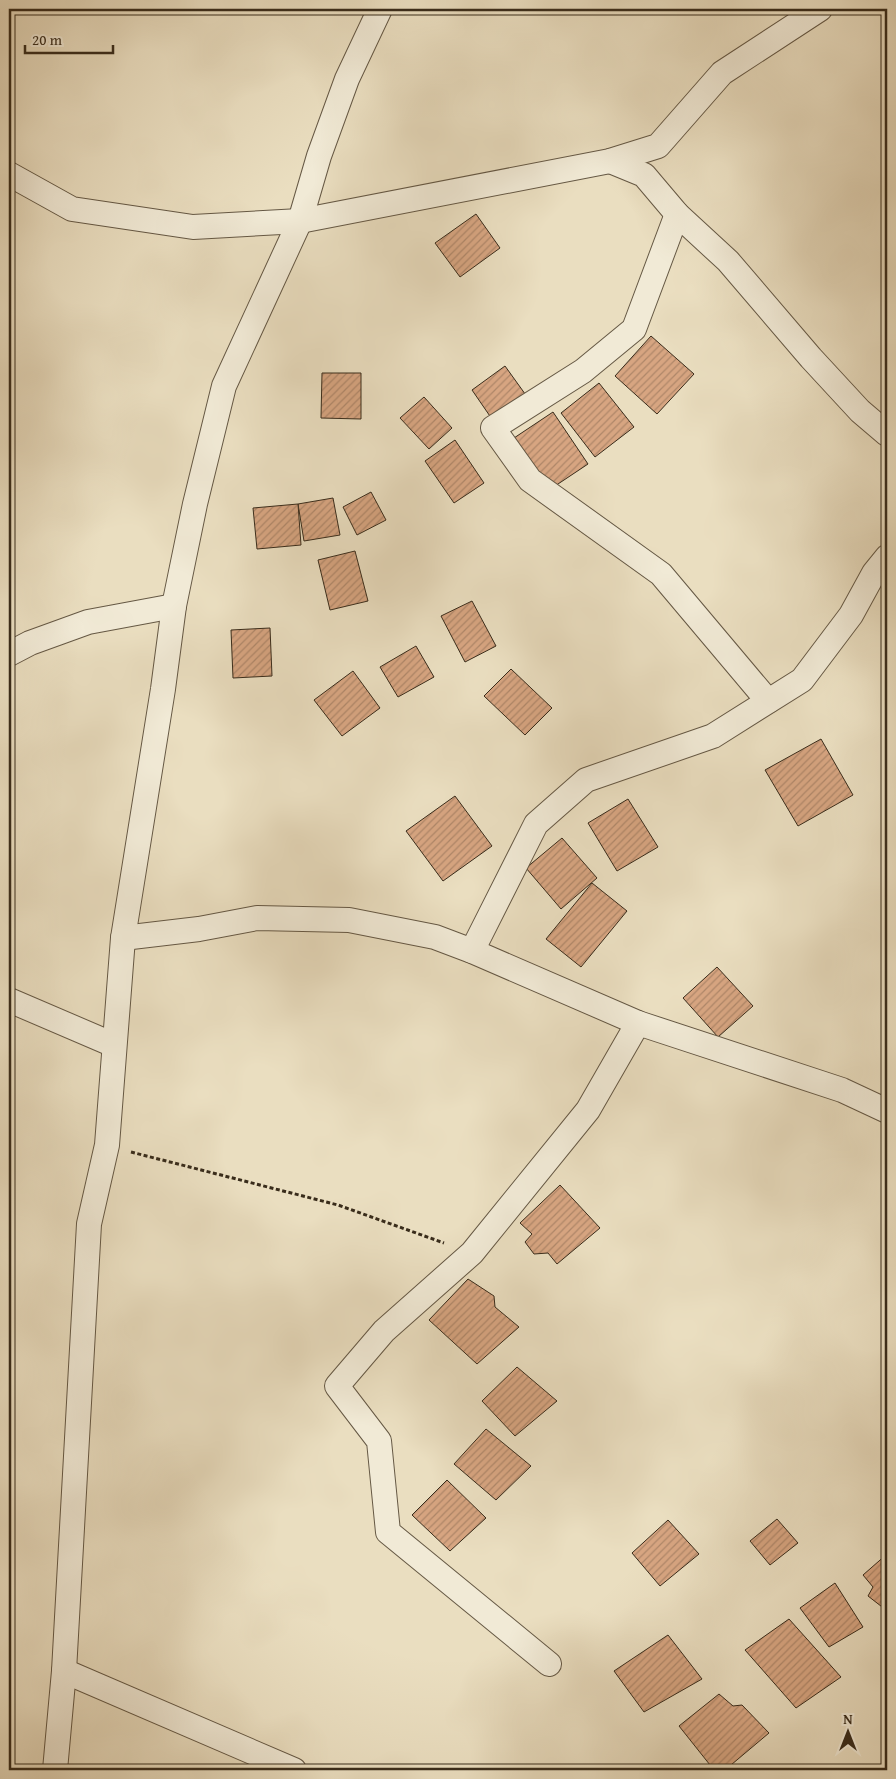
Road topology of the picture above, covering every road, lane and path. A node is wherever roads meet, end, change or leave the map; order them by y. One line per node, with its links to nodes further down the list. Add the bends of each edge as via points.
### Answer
1 (380, 9): 6 (street, via 347,80)
2 (820, 9): 3 (street, via 722,73 658,146)
3 (610, 161): 5 (street, via 644,175); 6 (street)
4 (9, 174): 6 (street, via 72,209 193,227)
5 (677, 214): 7 (street, via 728,261 811,358 860,411); 11 (street, via 634,329 583,371 493,428 530,480 660,574)
6 (300, 220): 9 (street, via 224,386)
7 (887, 434)
8 (887, 557): 11 (street, via 874,572 851,615 802,680)
9 (174, 606): 10 (street, via 88,622); 12 (street)
10 (9, 654)
11 (768, 701): 13 (street, via 713,736 586,780 536,824)
12 (123, 938): 13 (street, via 199,930 257,918 339,919 436,937); 16 (street)
13 (472, 951): 15 (street)
14 (9, 1000): 16 (street)
15 (638, 1023): 17 (street, via 842,1090); 19 (street, via 588,1110)
16 (114, 1045): 18 (street)
17 (887, 1110)
18 (107, 1145): 19 (path, via 338,1205); 21 (street, via 89,1224)
19 (472, 1253): 20 (street, via 384,1331 337,1386 379,1441 388,1532)
20 (549, 1664)
21 (64, 1672): 23 (street); 24 (street)
22 (887, 1764): 25 (path)
23 (55, 1770)
24 (294, 1770)
25 (882, 1770)

